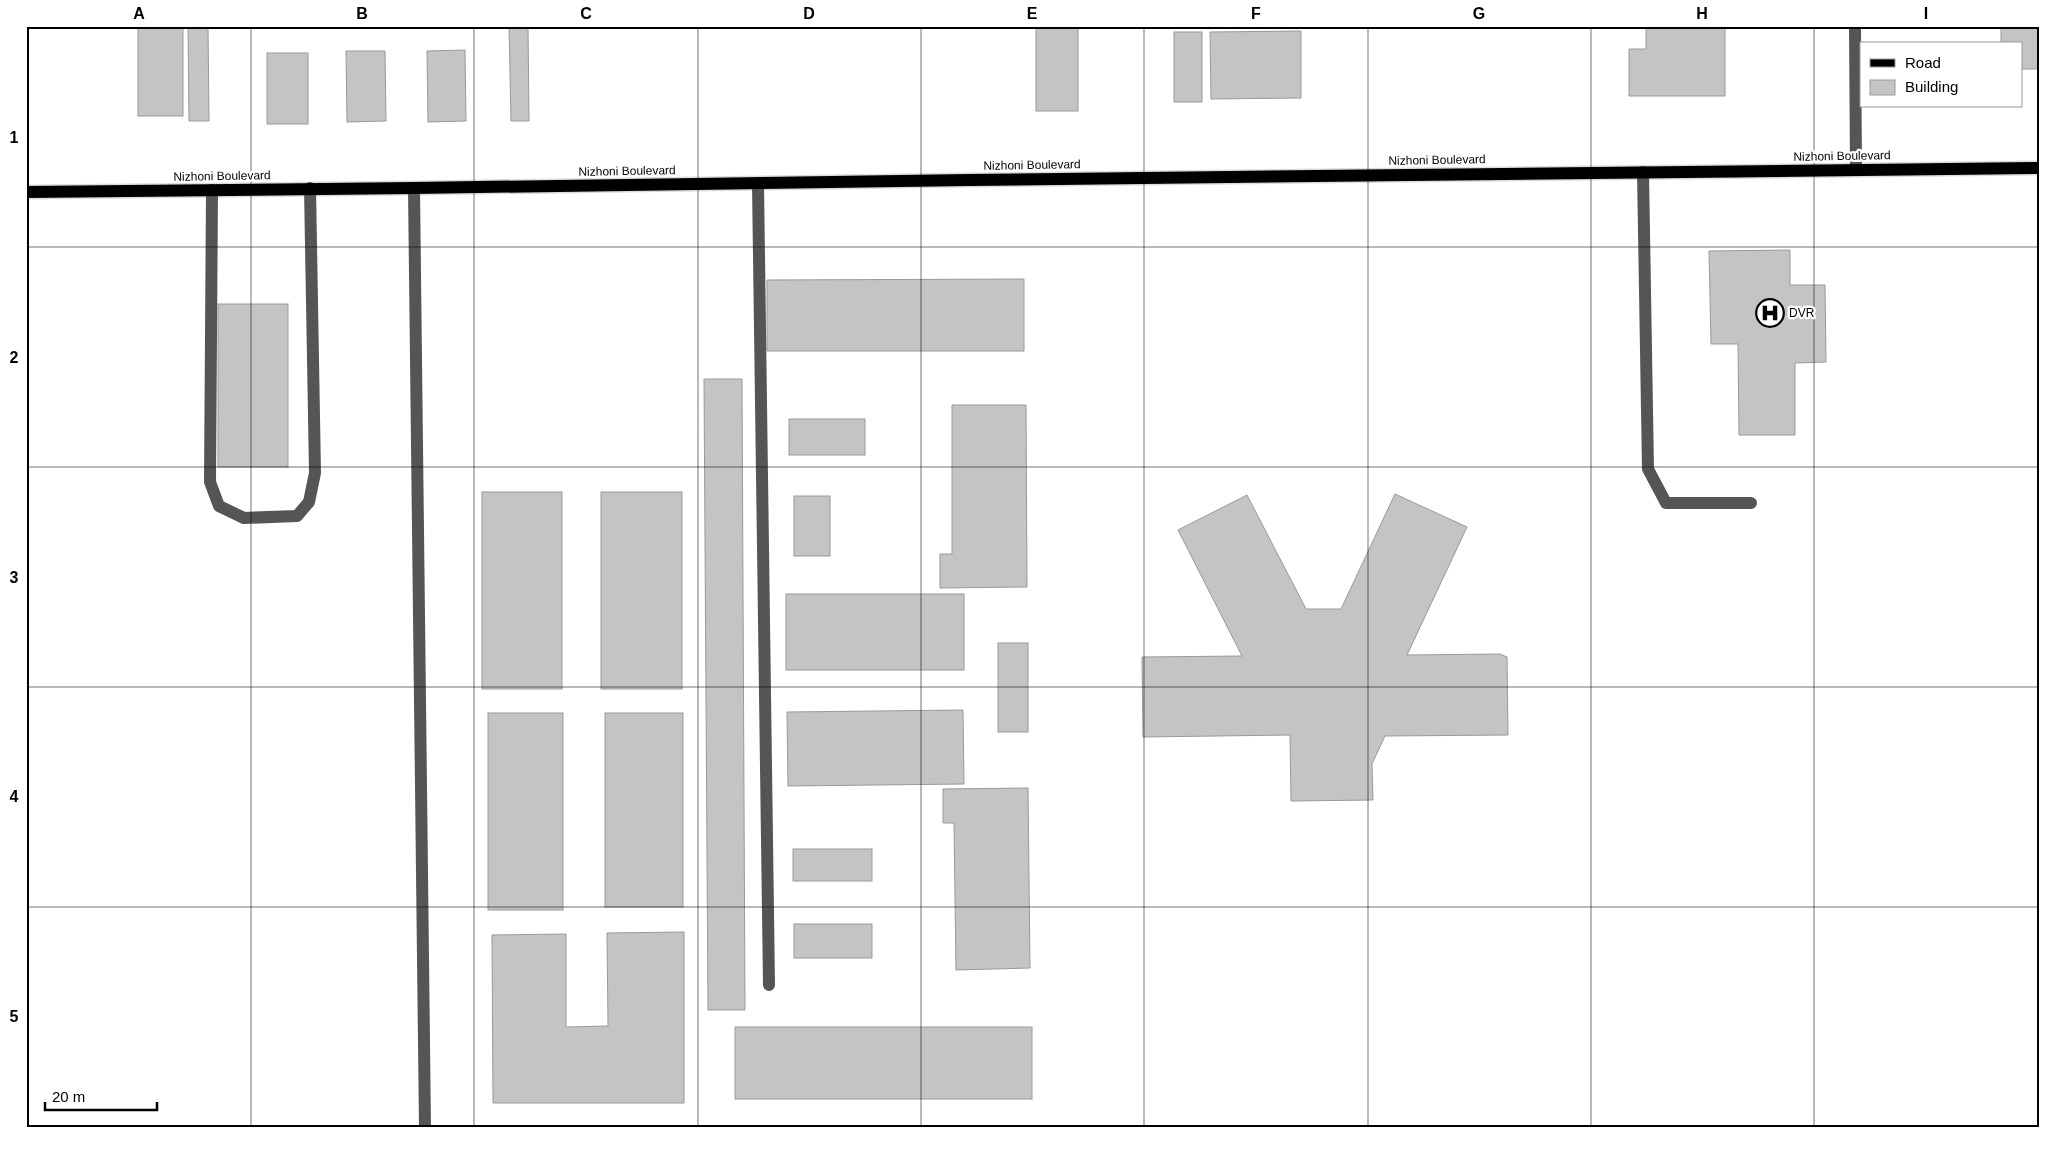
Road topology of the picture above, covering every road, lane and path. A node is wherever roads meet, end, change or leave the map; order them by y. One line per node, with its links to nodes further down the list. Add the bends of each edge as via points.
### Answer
1 (1855, 26): 3 (street)
2 (2039, 168): 3 (main road, Nizhoni Boulevard)
3 (1856, 169): 4 (main road, Nizhoni Boulevard)
4 (1643, 172): 5 (main road, Nizhoni Boulevard); 10 (street, via 1648,469 1666,503)
5 (758, 183): 7 (main road, Nizhoni Boulevard); 11 (street)
6 (310, 188): 7 (main road, Nizhoni Boulevard); 8 (main road, Nizhoni Boulevard); 8 (street, via 315,473 308,502 297,516 244,518 219,506 210,482)
7 (414, 188): 12 (street)
8 (212, 190): 9 (main road, Nizhoni Boulevard)
9 (26, 192)
10 (1751, 503)
11 (769, 985)
12 (425, 1128)

